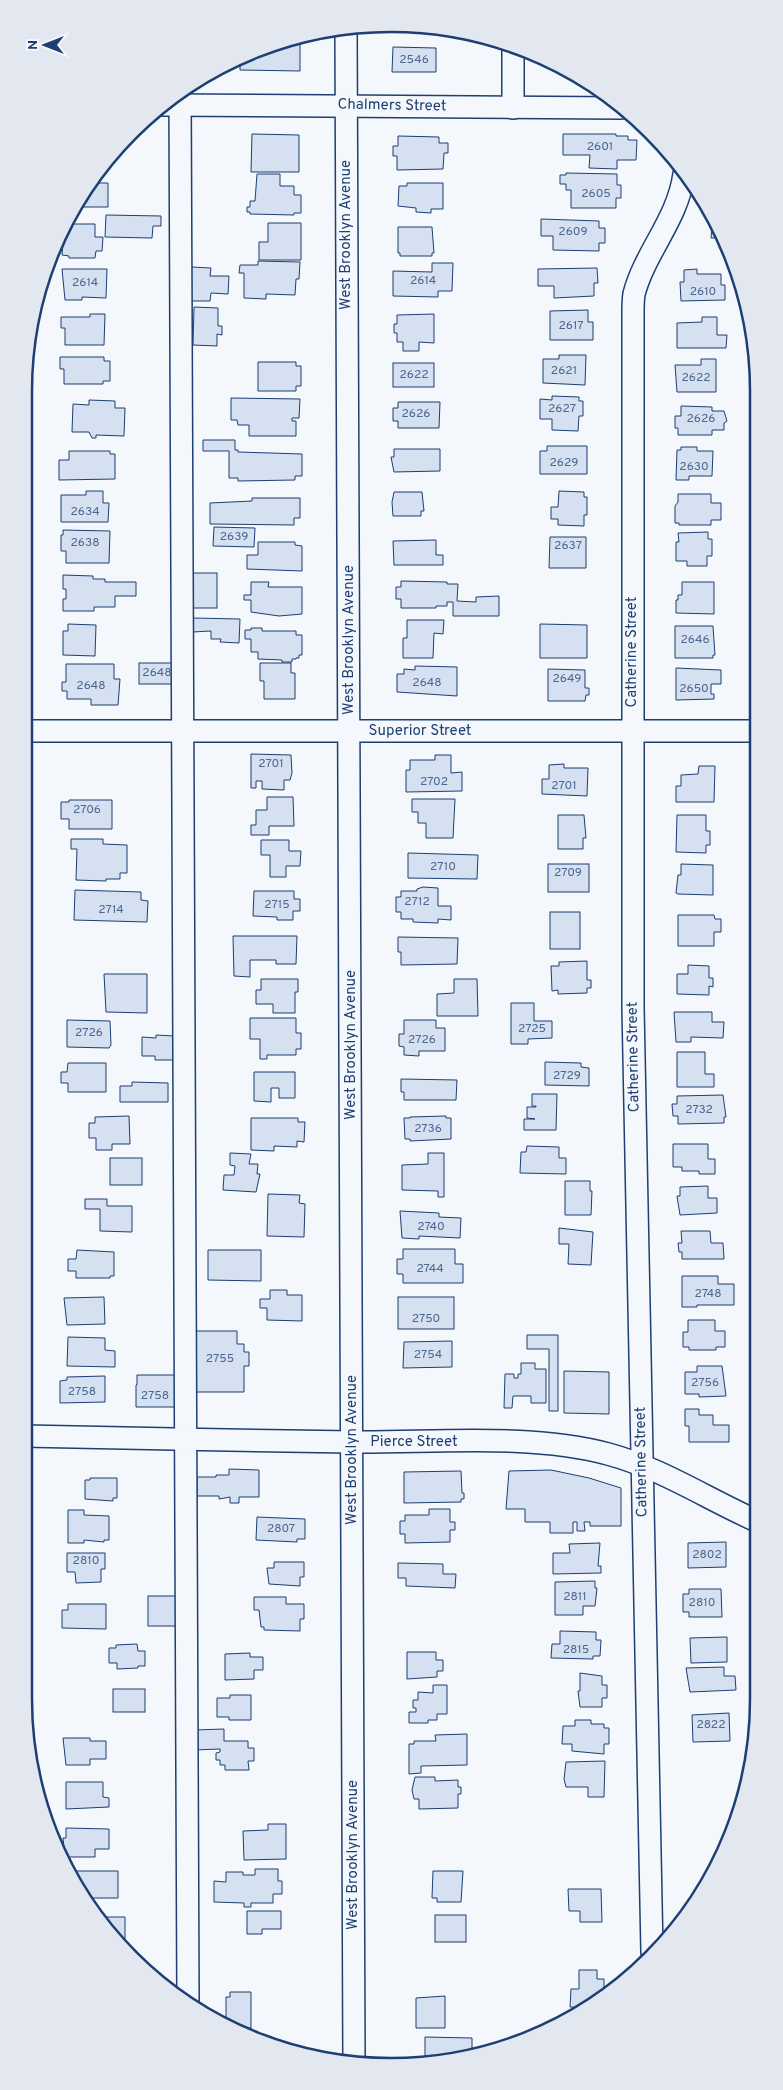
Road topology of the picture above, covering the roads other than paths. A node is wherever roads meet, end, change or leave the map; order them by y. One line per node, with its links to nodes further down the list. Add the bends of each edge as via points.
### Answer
1 (346, 36): 4 (street, West Brooklyn Avenue)
2 (513, 54): 6 (street)
3 (181, 101): 4 (street, Chalmers Street)
4 (346, 105): 6 (street, Chalmers Street); 10 (street, West Brooklyn Avenue)
5 (174, 106): 9 (street)
6 (513, 108): 7 (street, Chalmers Street)
7 (611, 108)
8 (683, 182): 12 (street, Catherine Street, via 670,219 634,295)
9 (184, 730): 10 (street, Superior Street); 11 (street, Superior Street); 15 (street)
10 (349, 730): 12 (street, Superior Street); 16 (street, West Brooklyn Avenue)
11 (32, 731)
12 (632, 731): 13 (street, Superior Street); 17 (street, Catherine Street, via 633,1008)
13 (750, 731)
14 (32, 1436): 15 (street, Pierce Street)
15 (185, 1440): 16 (street, Pierce Street); 20 (street)
16 (352, 1442): 17 (street, Pierce Street, via 512,1442 567,1446); 21 (street, West Brooklyn Avenue)
17 (642, 1465): 18 (street, Pierce Street); 19 (street, Catherine Street)
18 (750, 1518)
19 (652, 1945)
20 (188, 1994)
21 (354, 2055)

